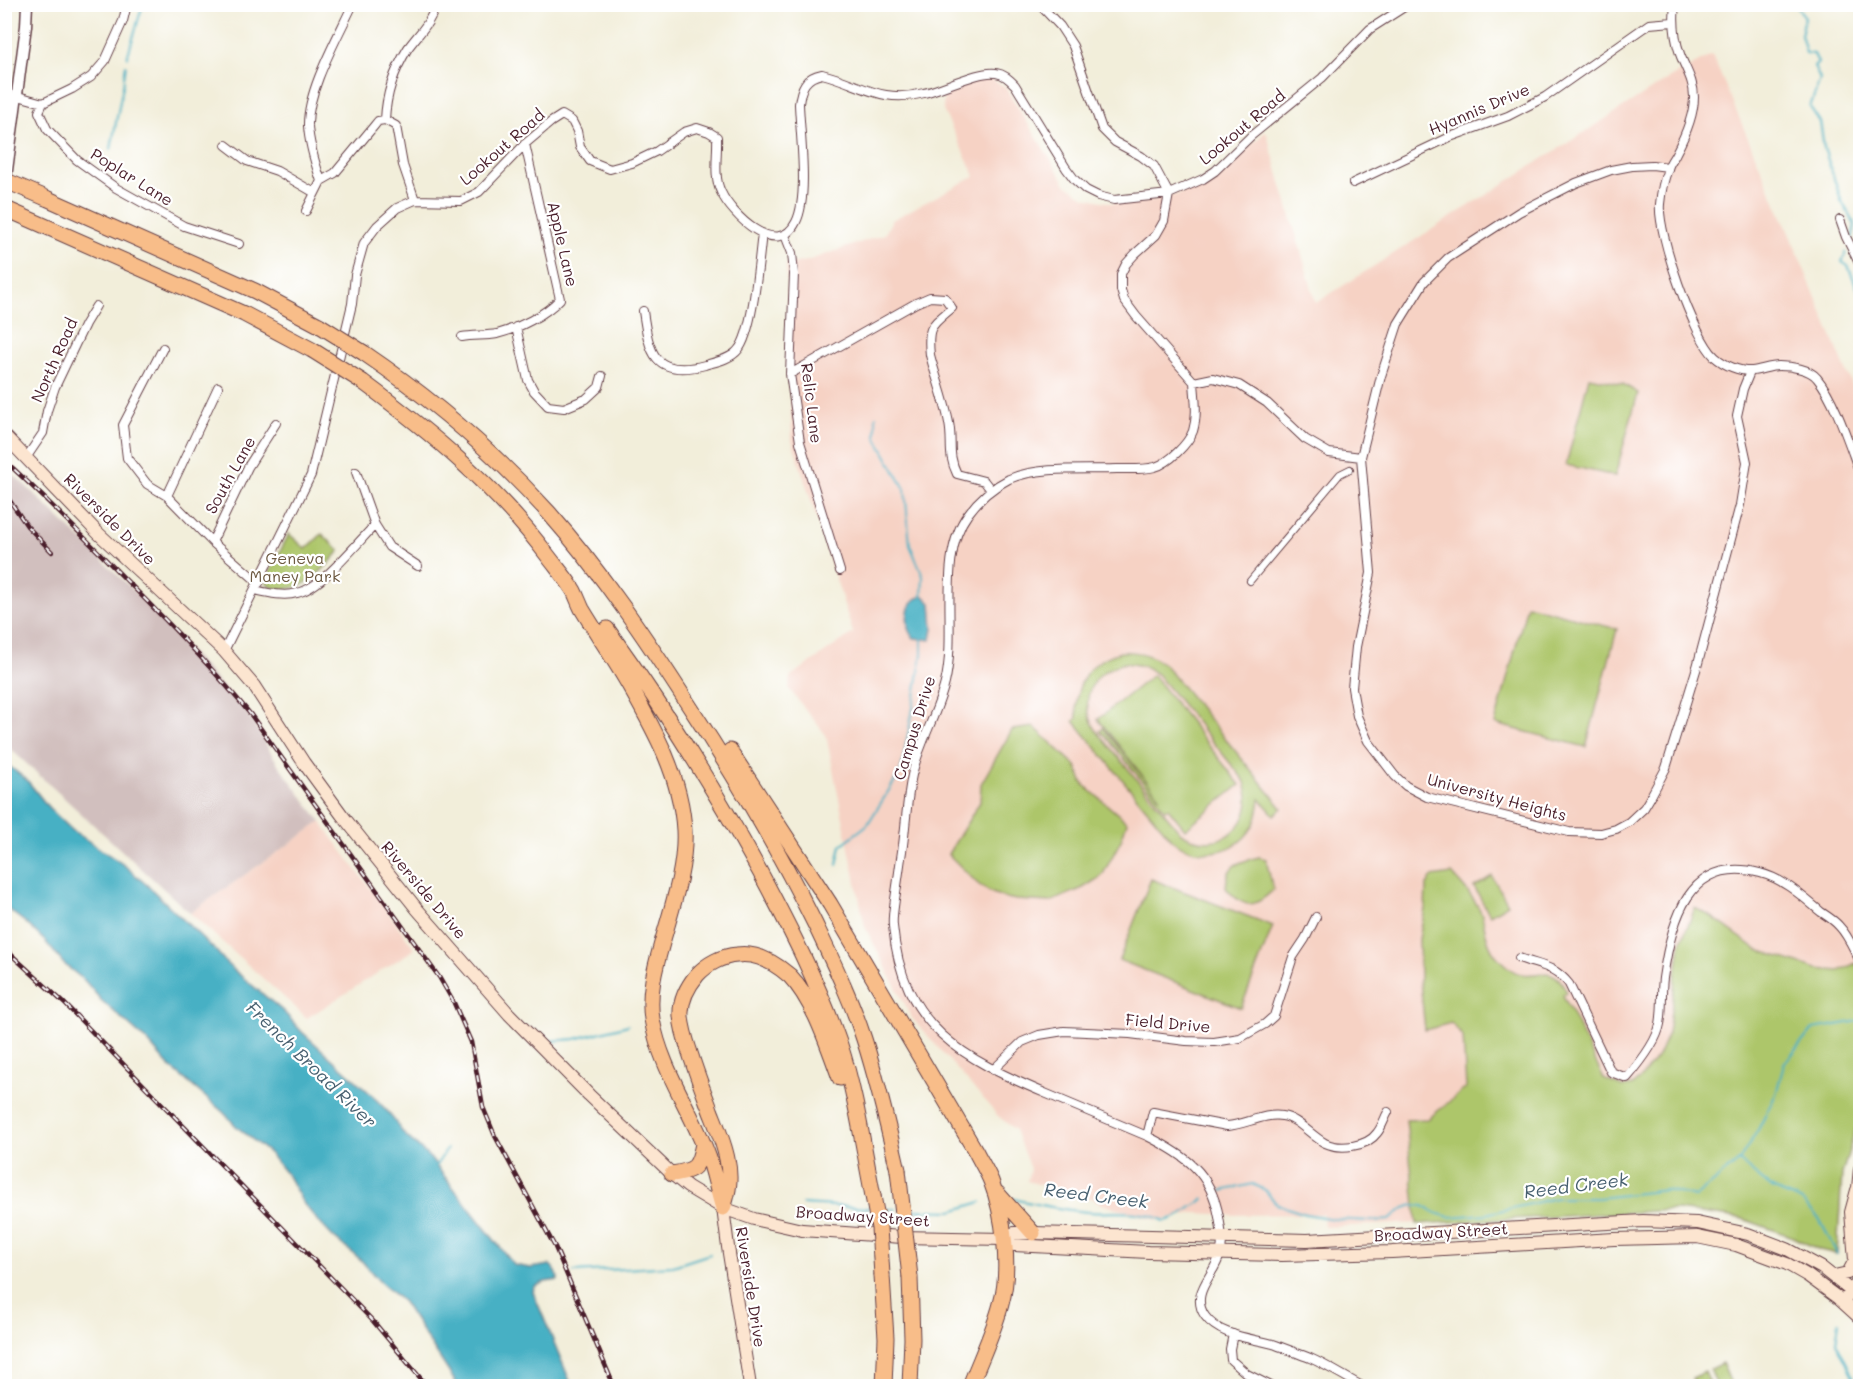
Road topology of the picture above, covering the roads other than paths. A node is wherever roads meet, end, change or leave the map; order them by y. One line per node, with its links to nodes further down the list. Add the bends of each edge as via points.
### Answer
1 (27, 4): 9 (street)
2 (127, 4): 10 (street, via 105,61 91,77)
3 (353, 4): 16 (street, via 311,104 308,126)
4 (436, 4): 11 (street, via 429,22 400,61)
5 (1039, 4): 20 (street, via 1073,46 1102,129 1114,142 1154,166)
6 (1409, 4): 20 (street, Lookout Road, via 1370,29 1322,78 1215,171)
7 (1676, 4): 8 (street)
8 (1673, 22): 14 (street, via 1694,96 1690,123); 17 (street, Hyannis Drive, via 1649,24 1545,97 1508,116 1450,137)
9 (18, 96): 10 (street); 18 (street)
10 (43, 103): 27 (street, Poplar Lane, via 39,112 47,129 77,160 108,183 184,226)
11 (385, 120): 16 (street, via 378,121 335,173); 21 (street, via 396,126)
12 (525, 144): 21 (street, Lookout Road, via 479,192 461,201); 25 (street, Lookout Road, via 562,115 577,131 580,147 590,161 610,169 657,151 684,132 697,128 709,132 717,137 720,191 733,210); 31 (street, Apple Lane, via 560,299 550,309)
13 (226, 145): 19 (street, via 248,161 278,171)
14 (1668, 167): 34 (street, via 1659,205 1675,276 1714,357 1731,368); 41 (street, University Heights, via 1632,166 1592,176 1519,212 1448,258 1424,282 1398,324)
15 (4, 180): 55 (highway, bridge, via 255,291 319,325 394,373 512,474 569,537)
16 (321, 181): 19 (street)
17 (1353, 183)
18 (4, 193)
19 (315, 193): 23 (street)
20 (1169, 194): 26 (street, Lookout Road, via 1114,200 1086,190 1066,168 1023,96 1003,75 984,74 924,93 892,97 822,74 807,80 800,93 802,202 797,221); 37 (street, via 1164,221 1156,235 1126,264 1121,274 1121,290 1136,316)
21 (415, 200): 53 (street, via 397,208 364,243 311,475)
22 (4, 208): 54 (highway, bridge, via 244,314 363,382 416,422 494,491)
23 (306, 211)
24 (1840, 220): 28 (street)
25 (762, 233): 26 (street, via 769,237); 30 (street, via 748,329 738,351 720,361 698,366 666,366 649,346)
26 (785, 235): 35 (street, Relic Lane, via 794,274)
27 (239, 244)
28 (1860, 265)
29 (96, 306): 42 (street, North Road, via 55,387 43,433)
30 (643, 311)
31 (516, 327): 32 (street, via 495,334); 36 (street, via 528,380 548,406 564,408 586,399 599,387)
32 (462, 337)
33 (163, 348): 47 (street, via 123,425 127,458 147,484)
34 (1750, 372): 41 (street, University Heights, via 1737,416 1747,462 1740,505 1697,667 1666,768 1644,808 1616,830 1566,831 1427,797 1395,776 1368,741 1357,716 1352,687 1371,573); 45 (street, via 1779,366 1816,376 1829,397)
35 (790, 374): 46 (street, via 916,303 930,297 945,298 952,308 929,331 929,344 949,423 950,453 957,474 984,480); 51 (street, Relic Lane, via 800,442)
36 (602, 376)
37 (1194, 382): 41 (street, via 1213,378 1239,385 1274,409 1305,439 1329,453); 46 (street, Campus Drive, via 1196,416 1192,434 1178,453 1156,467 1027,474)
38 (218, 387): 47 (street)
39 (276, 423): 49 (street, South Lane, via 248,467)
40 (4, 435): 42 (main road, Riverside Drive)
41 (1361, 457)
42 (26, 458): 56 (main road, Riverside Drive, via 98,533)
43 (1350, 469): 52 (street, via 1340,474)
44 (356, 472): 48 (street)
45 (1860, 473)
46 (991, 490): 60 (street, Campus Drive, via 966,516 953,545 950,651 945,683 912,775 892,922 897,955 919,1009 943,1036)
47 (167, 496): 49 (street)
48 (375, 525): 50 (street, via 389,547); 53 (street, via 313,588 296,594 276,594)
49 (212, 542): 53 (street)
50 (418, 566)
51 (840, 571)
52 (1250, 581)
53 (257, 587): 56 (street)
54 (574, 591): 62 (highway, via 586,600 651,692 740,836 779,908 840,1047); 64 (highway, via 663,747 680,797 684,847 650,998 663,1056)
55 (631, 620): 68 (highway, via 646,628 825,895 976,1152); 83 (highway, bridge, via 738,783 796,886 864,1039 898,1170 910,1277)
56 (224, 651): 66 (main road, Riverside Drive, via 254,686 342,815 417,909 509,1014)
57 (1316, 916): 60 (street, Field Drive, via 1293,957 1274,1016 1240,1038 1186,1041 1064,1031 1022,1042)
58 (1519, 958): 59 (street, via 1561,974 1611,1072 1627,1078 1643,1060 1660,1026 1671,933 1683,906 1702,879 1736,868 1772,876 1840,926)
59 (1860, 961)
60 (993, 1070): 63 (street, Campus Drive)
61 (1388, 1112): 63 (street, via 1377,1134 1353,1146 1326,1143 1283,1116 1227,1126 1153,1112)
62 (858, 1121): 69 (highway, via 848,1105 817,1021 790,977 756,955 732,955 702,969 689,985 681,1016 727,1159 729,1189); 82 (highway, bridge, via 879,1228 886,1338)
63 (1147, 1136): 73 (street, Campus Drive, via 1182,1154 1203,1176 1213,1194)
64 (703, 1144): 66 (highway, via 700,1161 694,1168); 69 (highway)
65 (1860, 1169): 67 (main road)
66 (672, 1174): 69 (main road, Riverside Drive)
67 (1857, 1190): 71 (main road); 75 (main road, via 1851,1212 1855,1260 1848,1273)
68 (994, 1191): 70 (highway); 72 (highway)
69 (723, 1208): 72 (main road, Broadway Street, via 802,1230); 81 (main road, Riverside Drive)
70 (1033, 1233): 72 (main road, Broadway Street, via 1014,1233); 73 (main road, Broadway Street)
71 (1860, 1235)
72 (1003, 1239): 74 (main road, Broadway Street, via 1014,1245); 84 (highway, via 1006,1264 1002,1304)
73 (1223, 1239): 74 (street, Campus Drive); 75 (main road, Broadway Street, via 1307,1240 1673,1221 1748,1234 1787,1249)
74 (1221, 1253): 78 (main road, Broadway Street, via 1392,1252 1697,1237 1736,1245 1787,1264); 80 (street, Campus Drive, via 1203,1286 1199,1303 1209,1320)
75 (1834, 1276): 77 (main road, Broadway Street)
76 (1860, 1279): 77 (main road)
77 (1856, 1294): 78 (main road)
78 (1843, 1302): 79 (main road, Broadway Street)
79 (1860, 1318)
80 (1233, 1334): 85 (street, via 1230,1360); 86 (street, via 1313,1359)
81 (750, 1386)
82 (884, 1386)
83 (910, 1386)
84 (970, 1386)
85 (1271, 1386)
86 (1362, 1386)

